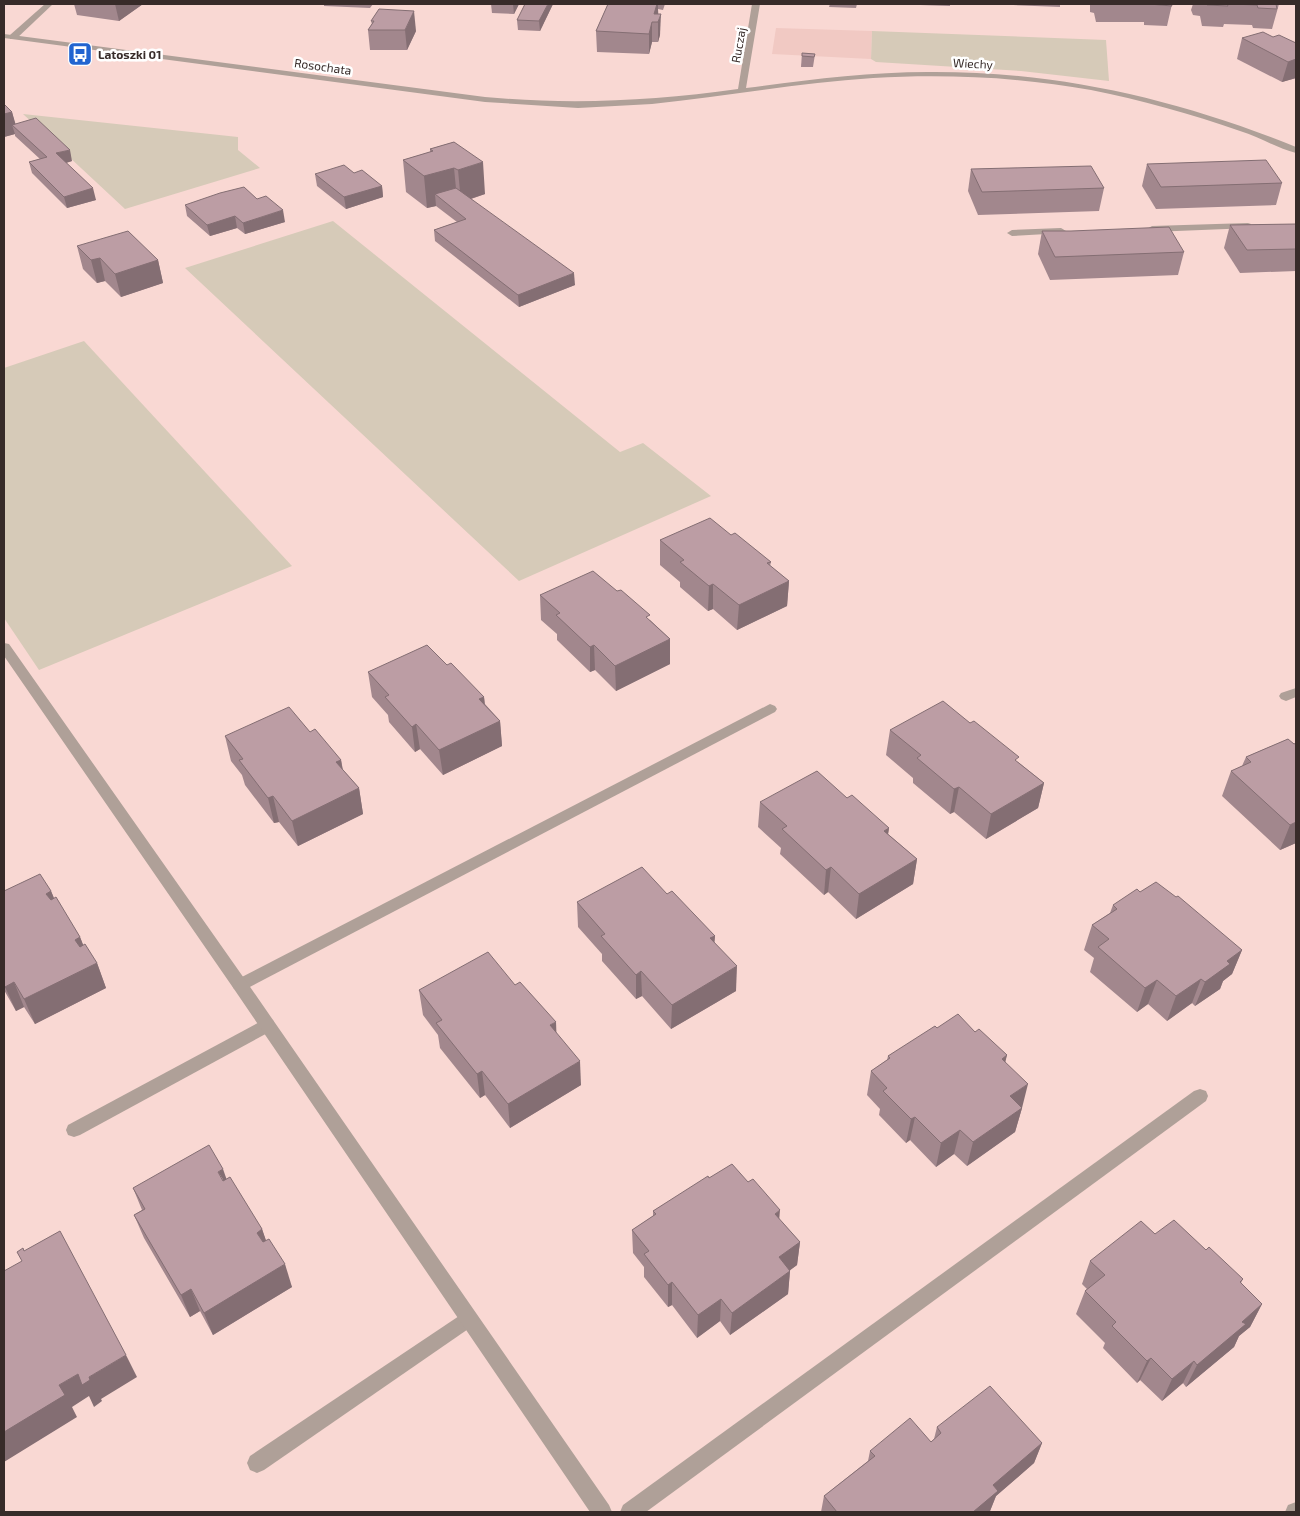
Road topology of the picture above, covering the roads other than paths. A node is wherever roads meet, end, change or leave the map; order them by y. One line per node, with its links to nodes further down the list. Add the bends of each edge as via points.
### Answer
1 (49, 4): 3 (street)
2 (756, 4): 4 (street, Ruczaj)
3 (6, 36): 5 (street, Rosochata, via 455,95 576,105)
4 (742, 90): 5 (street, Wiechy); 6 (street, Wiechy, via 872,76 951,74 1016,78 1107,90 1189,110)
5 (640, 103)
6 (1296, 150)
7 (1262, 226): 8 (street)
8 (1142, 229)
9 (1072, 231): 10 (street)
10 (1012, 233)
11 (4, 647): 13 (street)
12 (770, 709): 13 (street)
13 (240, 985): 14 (street)
14 (267, 1025): 16 (street); 17 (street)
15 (1200, 1096): 20 (street)
16 (74, 1130)
17 (468, 1319): 18 (street); 19 (street)
18 (257, 1463)
19 (602, 1512)
20 (630, 1512)

